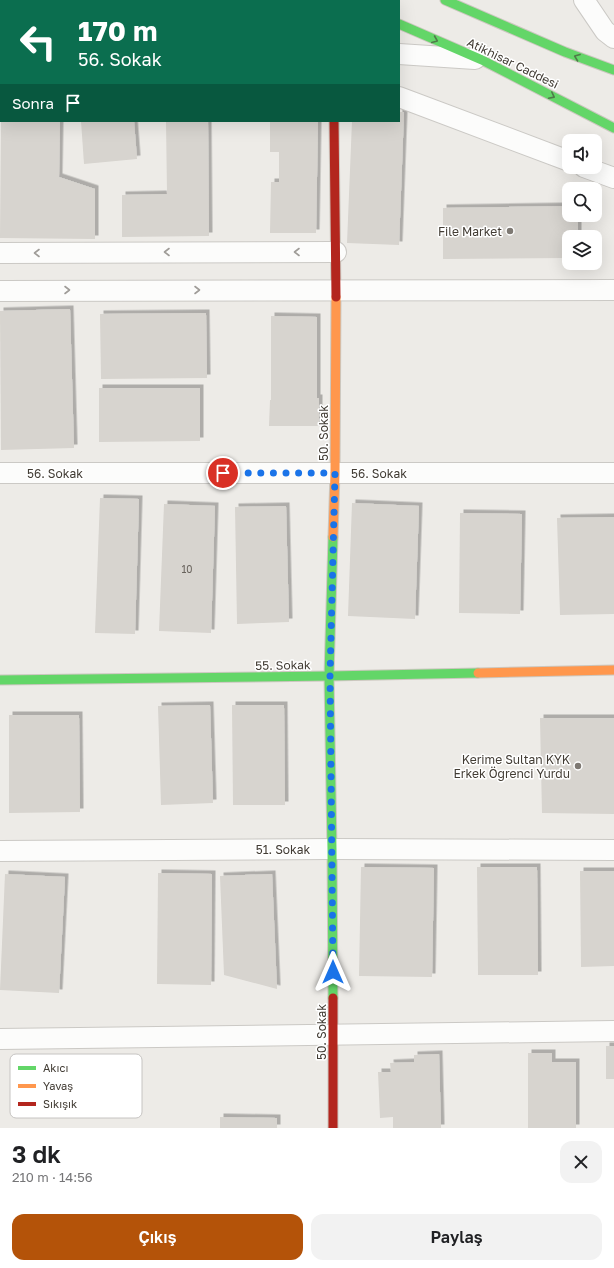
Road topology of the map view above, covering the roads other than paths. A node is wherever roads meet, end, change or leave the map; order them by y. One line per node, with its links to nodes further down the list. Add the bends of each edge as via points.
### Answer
1 (445, 0): 7 (main road, one-way to 1, via 565,52)
2 (584, 0): 4 (street, via 605,31)
3 (400, 24): 6 (main road, Atikhisar Caddesi, one-way to 6)
4 (614, 38)
5 (400, 54): 6 (street)
6 (482, 60): 10 (main road, Atikhisar Caddesi, one-way to 10)
7 (614, 70)
8 (400, 97): 11 (street)
9 (334, 122): 14 (main road, 50. Sokak)
10 (614, 128)
11 (562, 158)
12 (602, 174): 13 (street)
13 (614, 178)
14 (336, 252): 15 (street, one-way to 15); 17 (main road, 50. Sokak)
15 (0, 253)
16 (0, 290): 17 (street, one-way to 17)
17 (335, 290): 18 (street); 20 (main road, 50. Sokak)
18 (614, 290)
19 (0, 473): 20 (street, 56. Sokak)
20 (335, 473): 21 (street, 56. Sokak); 23 (main road, 50. Sokak)
21 (614, 473)
22 (614, 670): 23 (main road, 55. Sokak)
23 (330, 676): 24 (main road, 55. Sokak); 25 (main road, 50. Sokak)
24 (0, 680)
25 (332, 849): 26 (street, 51. Sokak); 27 (street, 51. Sokak); 29 (main road, 50. Sokak)
26 (614, 850)
27 (0, 851)
28 (614, 1031): 29 (street)
29 (333, 1034): 30 (street); 31 (main road, 50. Sokak)
30 (0, 1039)
31 (333, 1128)

